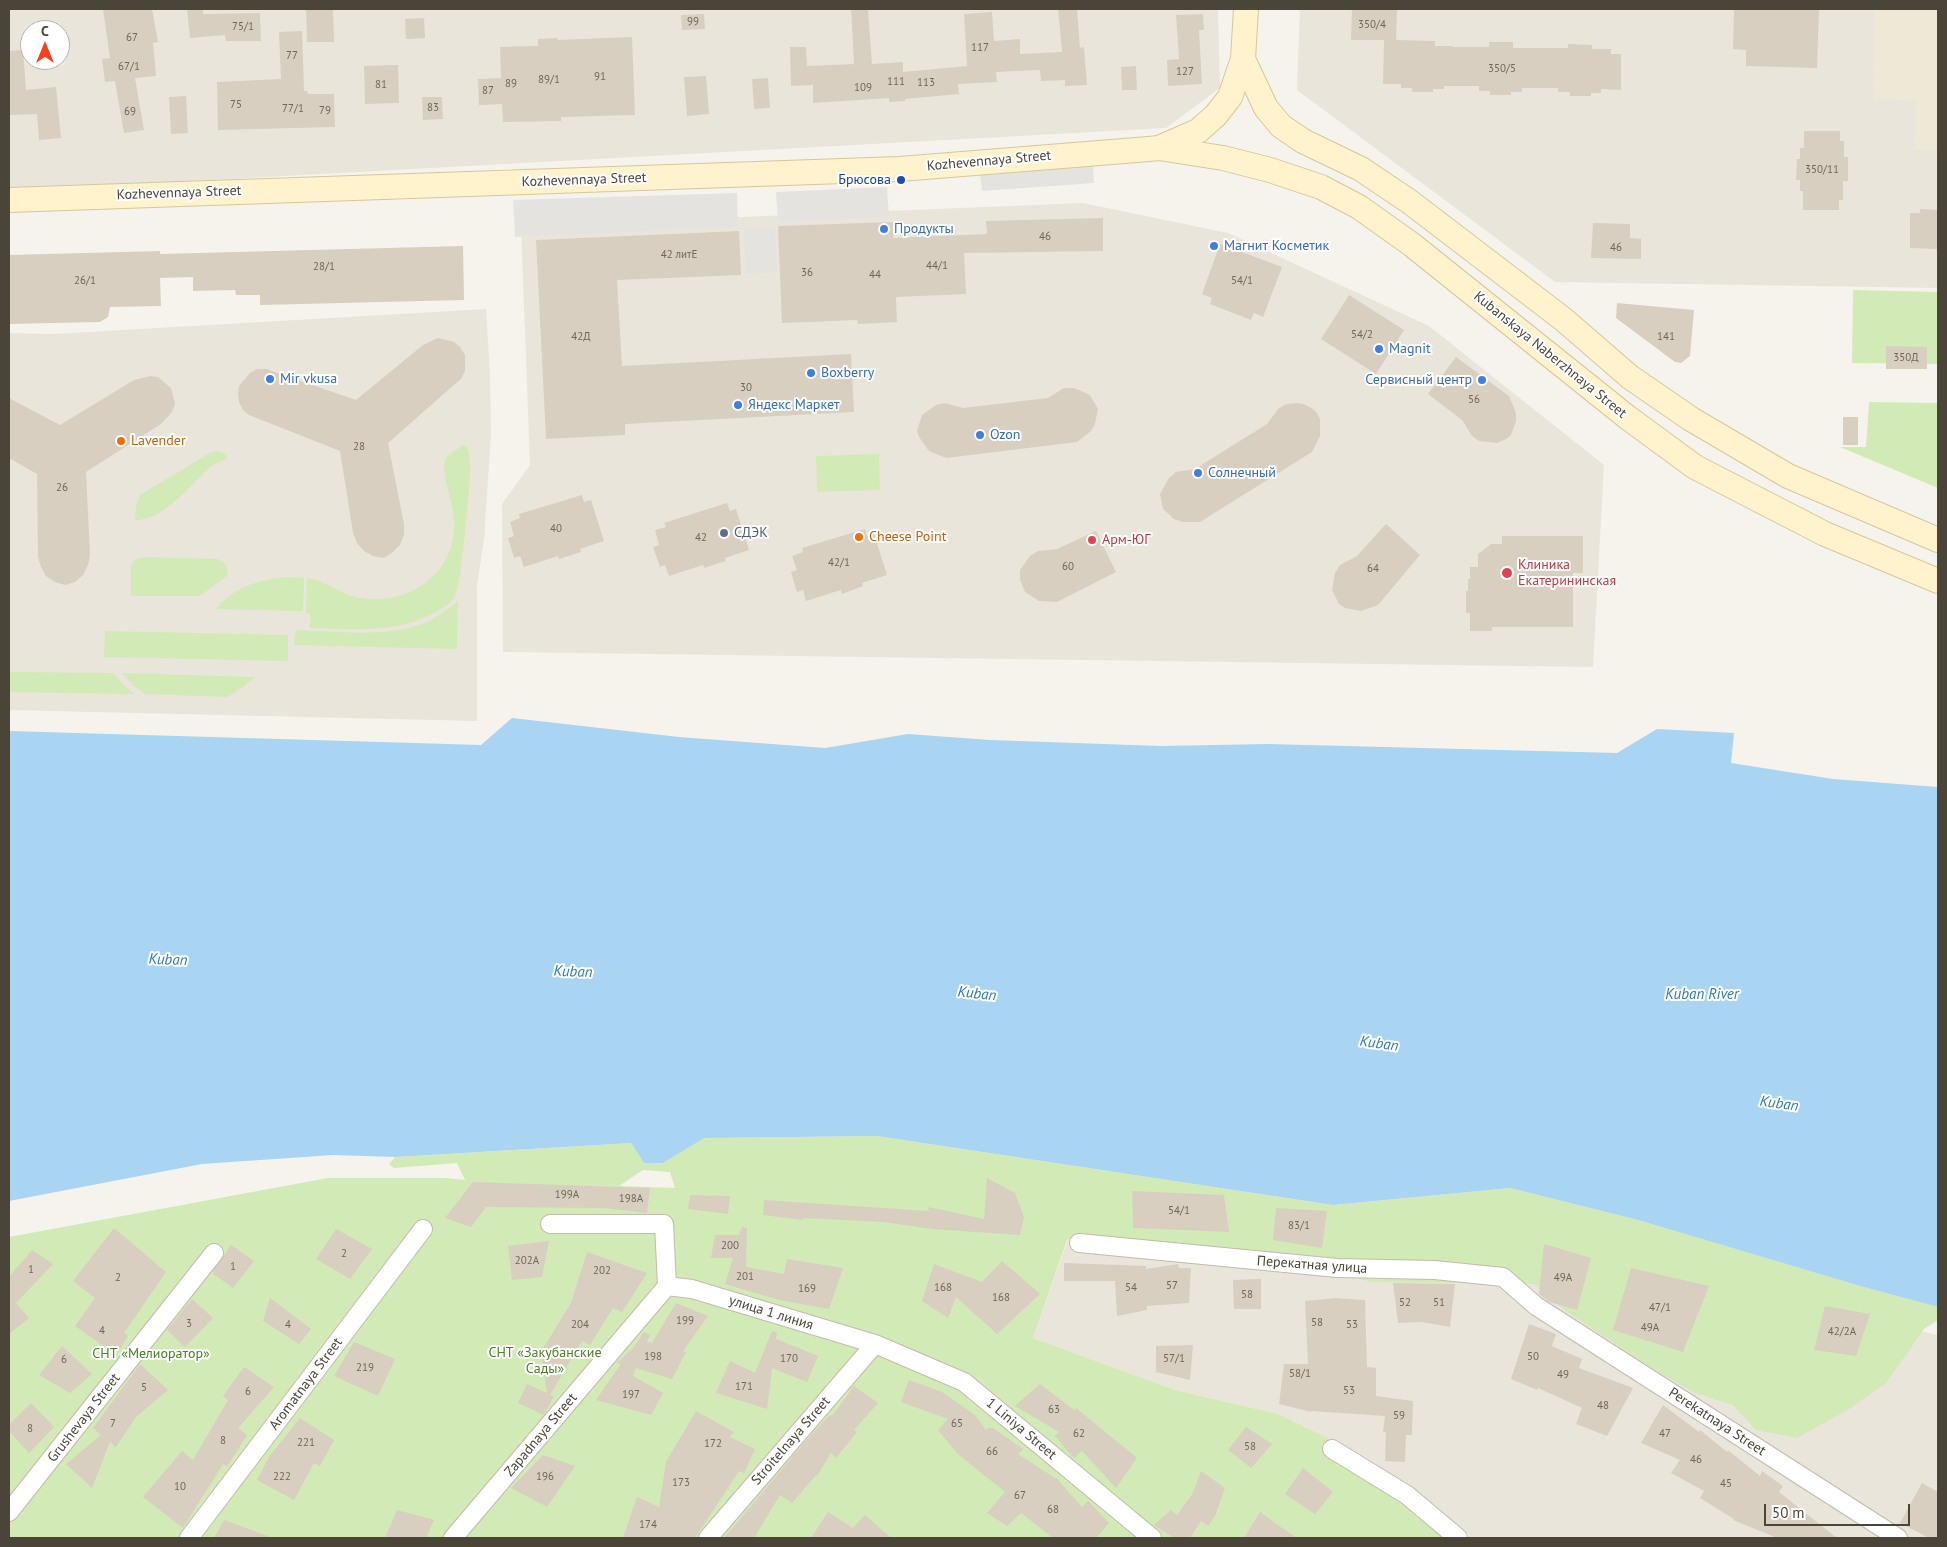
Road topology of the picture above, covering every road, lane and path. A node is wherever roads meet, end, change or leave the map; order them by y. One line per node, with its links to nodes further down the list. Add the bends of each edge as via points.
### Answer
1 (1246, 9): 2 (main road)
2 (1243, 59): 3 (main road, via 1230,97 1216,115 1198,132); 5 (main road, via 1266,108 1281,126 1361,169 1410,202 1563,319 1630,377 1691,419 1788,476)
3 (1159, 148): 4 (main road, Kozhevennaya Street, via 900,169); 6 (main road, Kubanskaya Naberzhnaya Street, via 1223,158 1270,170 1320,187 1359,207 1412,244 1694,467 1825,534)
4 (9, 200)
5 (1938, 540)
6 (1938, 581)
7 (550, 1224): 11 (street, via 664,1224)
8 (423, 1229): 15 (street, Aromatnaya Street)
9 (1079, 1243): 20 (street, Perekatnaya Street, via 1337,1268 1435,1270 1503,1277 1536,1306)
10 (214, 1253): 14 (street, Grushevaya Street)
11 (667, 1286): 12 (street, улица 1 линия, via 692,1289); 16 (street, Zapadnaya Street)
12 (875, 1344): 17 (street, Stroitelnaya Street); 18 (street, 1 Liniya Street, via 964,1382)
13 (1332, 1449): 19 (street, via 1407,1495)
14 (9, 1512)
15 (189, 1538)
16 (453, 1538)
17 (708, 1538)
18 (1152, 1538)
19 (1458, 1538)
20 (1898, 1538)

